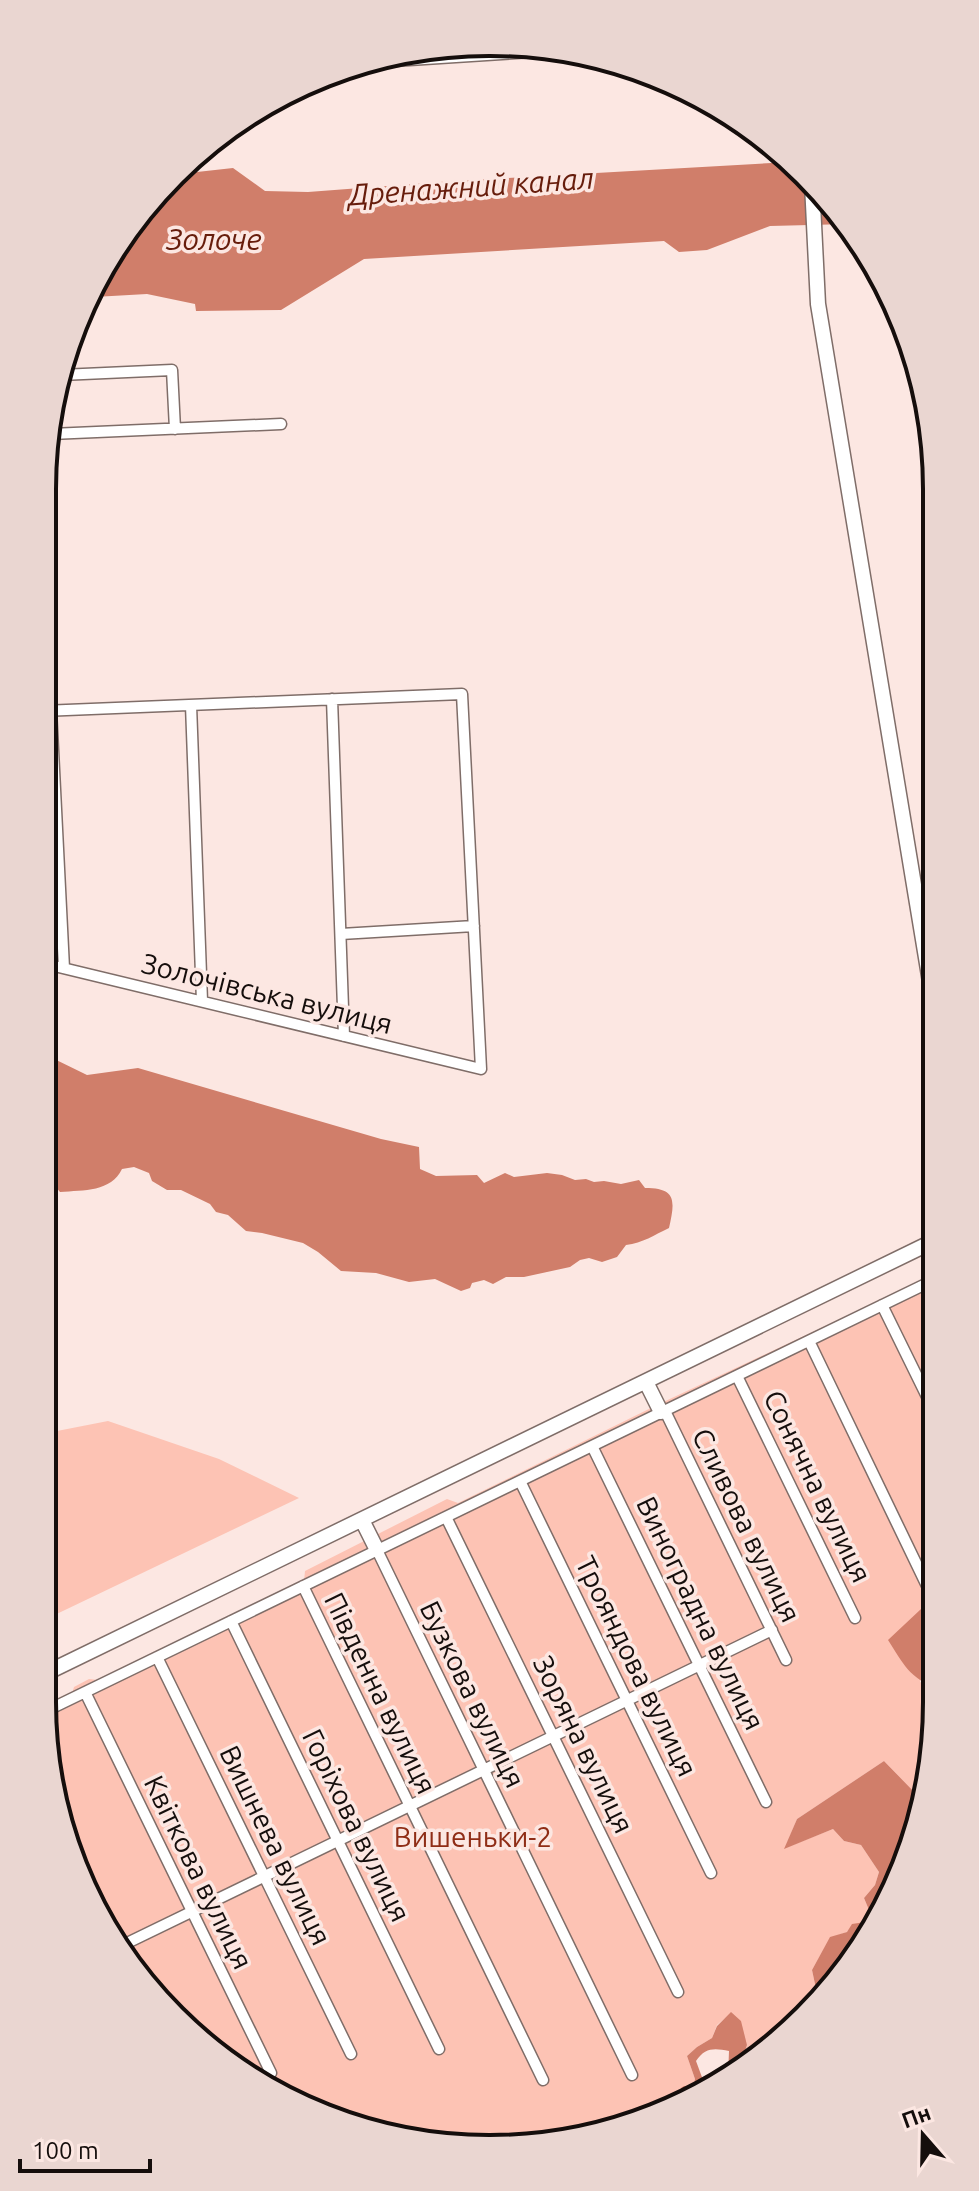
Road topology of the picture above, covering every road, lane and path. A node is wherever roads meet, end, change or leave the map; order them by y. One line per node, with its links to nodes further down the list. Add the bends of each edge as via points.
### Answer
1 (813, 202): 12 (street, via 818,304)
2 (72, 375): 4 (street, via 172,370)
3 (281, 424): 4 (street)
4 (175, 429): 5 (street)
5 (60, 434)
6 (332, 699): 7 (street); 10 (street, via 462,694); 11 (street)
7 (191, 705): 8 (street); 15 (street)
8 (56, 711)
9 (56, 847): 14 (street)
10 (474, 926): 11 (street); 16 (street, Золочівська вулиця, via 481,1069)
11 (341, 934): 16 (street)
12 (923, 939)
13 (56, 966): 14 (street, Золочівська вулиця)
14 (64, 968): 15 (street, Золочівська вулиця)
15 (202, 1001): 16 (street, Золочівська вулиця)
16 (344, 1036)
17 (923, 1246): 22 (street)
18 (923, 1285): 19 (street)
19 (882, 1305): 20 (street); 23 (street)
20 (809, 1341): 21 (street); 30 (street)
21 (737, 1376): 24 (street); 32 (street, Сонячна вулиця)
22 (646, 1382): 24 (street); 28 (street)
23 (923, 1389)
24 (663, 1412): 25 (street); 34 (street, Сливова вулиця)
25 (592, 1446): 26 (street); 37 (street, Виноградна вулиця)
26 (520, 1481): 27 (street); 40 (street, Трояндова вулиця)
27 (446, 1517): 29 (street); 42 (street, Зоряна вулиця)
28 (362, 1520): 29 (street); 38 (street)
29 (377, 1550): 31 (street); 43 (street, Бузкова вулиця)
30 (923, 1578)
31 (303, 1586): 33 (street); 45 (street, Південна вулиця)
32 (855, 1618)
33 (231, 1621): 35 (street); 46 (street, Горіхова вулиця)
34 (772, 1630): 36 (street, Сливова вулиця); 37 (street)
35 (157, 1657): 39 (street); 48 (street, Вишнева вулиця)
36 (786, 1660)
37 (699, 1665): 40 (street); 44 (street, Виноградна вулиця)
38 (56, 1668)
39 (85, 1692): 41 (street); 49 (street, Квіткова вулиця)
40 (627, 1701): 42 (street); 47 (street, Трояндова вулиця)
41 (56, 1706)
42 (554, 1736): 43 (street); 51 (street, Зоряна вулиця)
43 (484, 1770): 45 (street); 55 (street, Бузкова вулиця)
44 (766, 1802)
45 (410, 1806): 46 (street); 56 (street, Південна вулиця)
46 (338, 1841): 48 (street); 52 (street, Горіхова вулиця)
47 (711, 1873)
48 (264, 1876): 49 (street); 53 (street, Вишнева вулиця)
49 (192, 1911): 50 (street); 54 (street, Квіткова вулиця)
50 (129, 1942)
51 (678, 1992)
52 (439, 2049)
53 (351, 2054)
54 (271, 2073)
55 (632, 2075)
56 (543, 2080)

